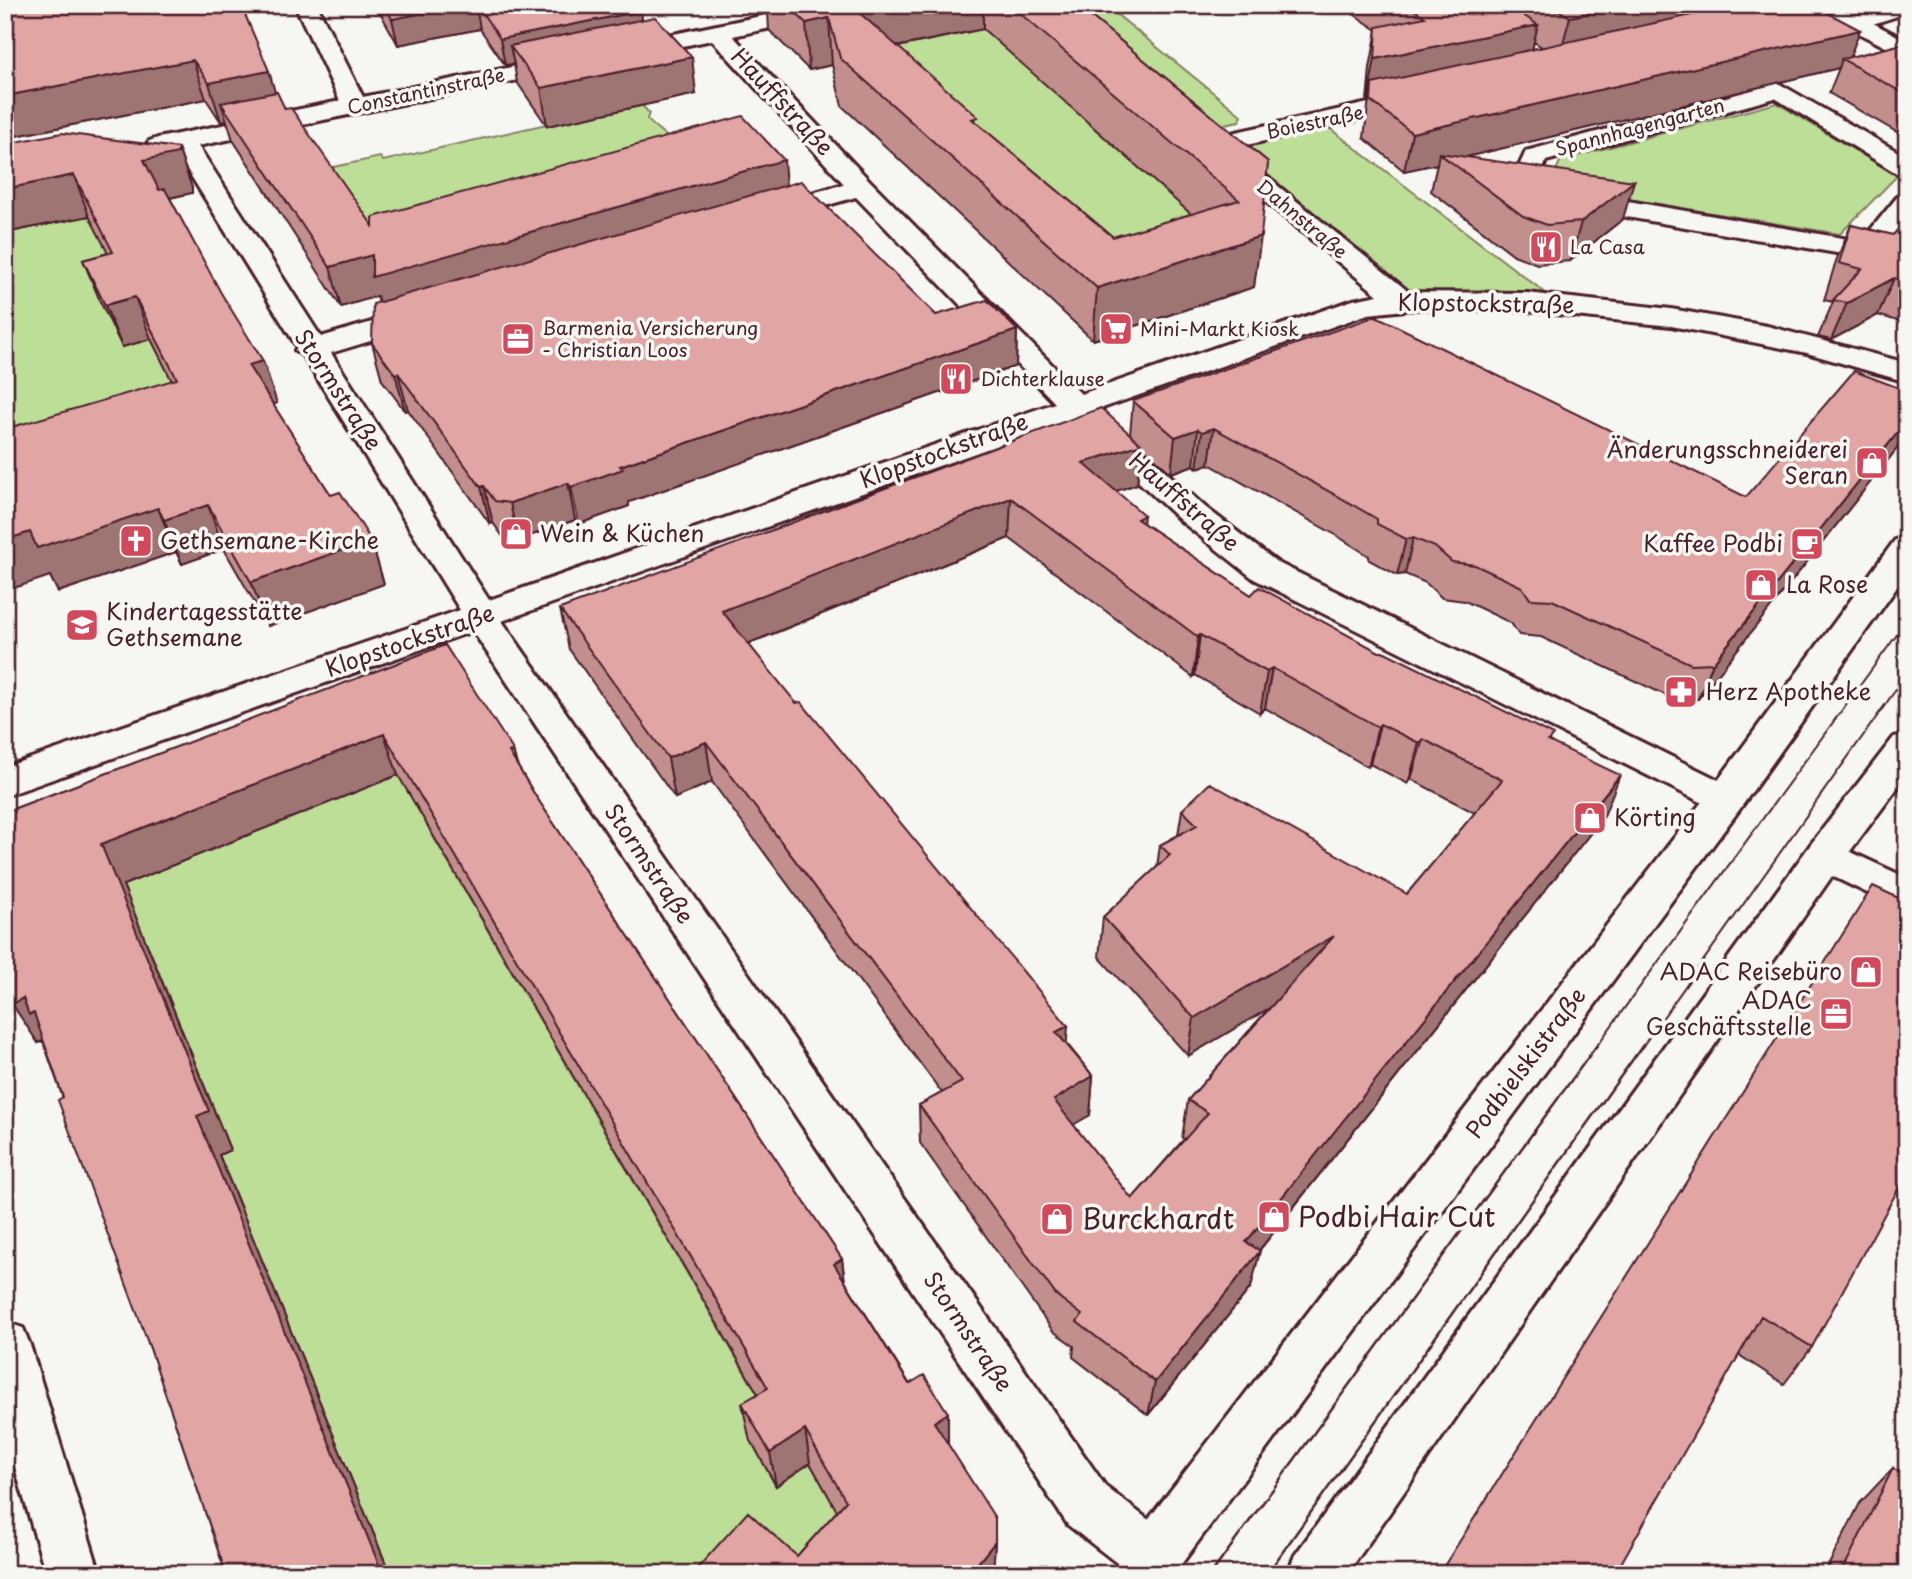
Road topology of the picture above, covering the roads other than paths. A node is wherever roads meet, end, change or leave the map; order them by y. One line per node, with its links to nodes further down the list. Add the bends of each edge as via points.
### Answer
1 (306, 5): 10 (street)
2 (848, 5): 4 (street, Constantinstraße)
3 (1907, 5): 6 (street)
4 (803, 9): 7 (street, Constantinstraße)
5 (1817, 10): 6 (street)
6 (1854, 23): 8 (street)
7 (717, 32): 10 (street, Constantinstraße); 16 (street, Hauffstraße)
8 (1907, 51)
9 (1447, 93): 13 (street, Boiestraße)
10 (355, 106): 12 (street, Constantinstraße)
11 (1191, 127): 13 (street, Dahnstraße)
12 (182, 141): 14 (street, Constantinstraße); 21 (street, Stormstraße)
13 (1213, 145): 19 (street, Dahnstraße)
14 (132, 151)
15 (1907, 168): 17 (street, Spannhagengarten, via 1778,90 1535,156 1527,177 1545,195 1848,247 1872,246)
16 (861, 187): 18 (street); 23 (street, Hauffstraße)
17 (1907, 202)
18 (746, 221)
19 (1400, 299): 22 (street, Klopstockstraße, via 1646,312 1747,331); 23 (street, Klopstockstraße, via 1363,306)
20 (443, 310): 21 (street)
21 (310, 349): 25 (street, Stormstraße)
22 (1907, 373)
23 (1074, 405): 25 (street, Klopstockstraße); 28 (street, Hauffstraße, via 1193,513 1266,571)
24 (1907, 548): 28 (street, Podbielskistraße)
25 (484, 616): 27 (street, Klopstockstraße); 32 (street, Stormstraße, via 1087,1506)
26 (1907, 747): 29 (street)
27 (5, 782)
28 (1725, 800): 32 (street, Podbielskistraße)
29 (1825, 855): 30 (street); 34 (street)
30 (1907, 896)
31 (5, 1345): 33 (street)
32 (1147, 1565)
33 (73, 1574)
34 (1314, 1574)

